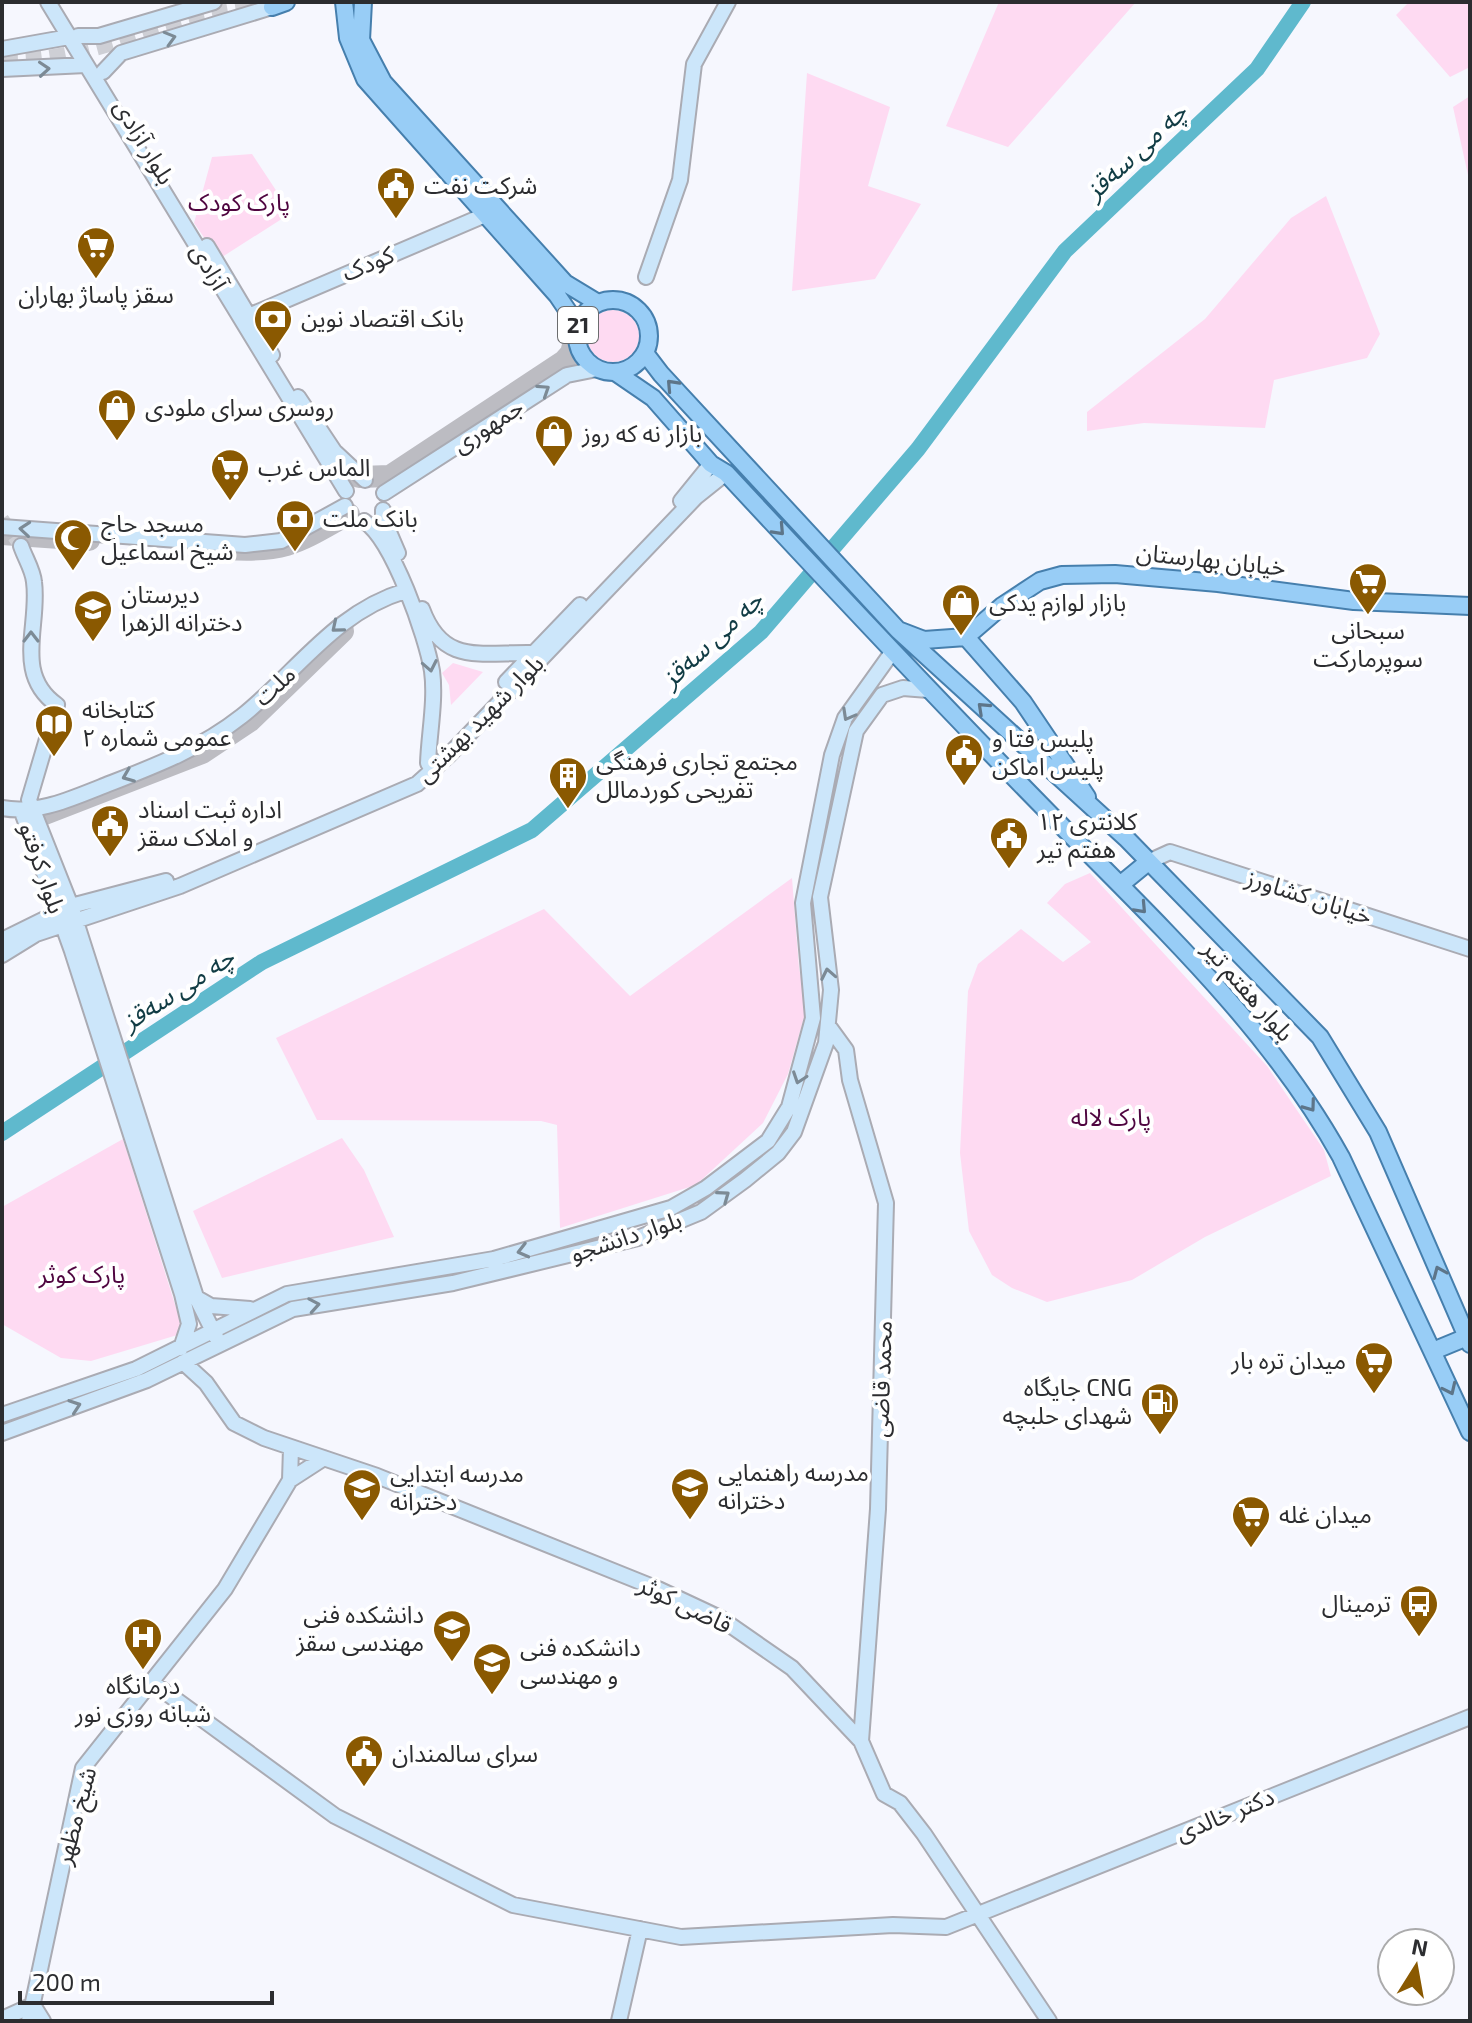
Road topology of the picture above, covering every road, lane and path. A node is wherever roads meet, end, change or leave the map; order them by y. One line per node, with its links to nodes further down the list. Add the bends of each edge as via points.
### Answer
1 (48, 2): 8 (main road, آزادی)
2 (57, 2): 8 (main road, بلوار آزادی)
3 (214, 2): 8 (main road, via 99,36)
4 (344, 2): 13 (main road, via 348,38 365,79)
5 (363, 2): 15 (main road, via 361,40 383,82 565,283)
6 (728, 2): 14 (main road, via 694,64 680,180)
7 (279, 4): 12 (main road, one-way to 7, via 121,53)
8 (73, 36): 9 (main road); 10 (main road, آزادی); 12 (main road, بلوار آزادی)
9 (2, 49)
10 (86, 65): 11 (main road, one-way to 10); 25 (main road, آزادی)
11 (2, 69)
12 (103, 72): 16 (main road, بلوار آزادی)
13 (485, 215): 16 (main road, کودک); 17 (main road)
14 (646, 277)
15 (598, 303): 17 (main road, 21); 18 (main road, 21, via 622,301 640,311 649,333)
16 (251, 315): 23 (main road, بلوار آزادی, via 326,439 345,465)
17 (578, 326): 19 (main road, 21, via 581,355)
18 (645, 353): 20 (main road, 21, via 630,369); 32 (main road, بلوار هفتم تیر, one-way to 18)
19 (597, 369): 20 (main road, 21); 24 (main road, جمهوری, one-way to 19, via 567,375)
20 (615, 372): 21 (main road, بلوار هفتم تیر, via 653,398)
21 (711, 464): 22 (main road, بلوار هفتم تیر); 35 (main road, بلوار شهید بهشتی)
22 (726, 473): 34 (main road, بلوار هفتم تیر, one-way to 34); 35 (main road, بلوار شهید بهشتی)
23 (365, 480): 24 (main road); 25 (main road, via 355,482)
24 (384, 493): 26 (main road)
25 (346, 499): 27 (main road, via 353,518); 28 (main road, one-way to 28, via 281,541 245,545)
26 (383, 510): 27 (main road); 35 (main road, via 437,641 451,650)
27 (364, 521): 30 (main road, via 381,538)
28 (2, 527)
29 (21, 546): 39 (main road, one-way to 29, via 29,791 57,705 35,683 30,630 34,581)
30 (405, 591): 37 (main road, one-way to 37, via 432,672); 39 (main road, ملت, one-way to 39, via 347,618 279,685 195,749)
31 (1470, 606): 33 (main road, خیابان بهارستان, via 1354,601 1115,574 1062,575 1040,581)
32 (898, 630): 33 (main road, via 924,640); 40 (main road, بلوار هفتم تیر, one-way to 32)
33 (966, 637): 40 (main road, via 1023,702)
34 (893, 651): 36 (main road, بلوار هفتم تیر); 41 (main road, بلوار دانشجو, one-way to 41, via 863,690 838,736)
35 (536, 657): 37 (main road, بلوار شهید بهشتی)
36 (928, 690): 42 (main road, بلوار دانشجو, via 903,688 882,695 863,717); 44 (main road, بلوار هفتم تیر)
37 (430, 767): 45 (main road, بلوار شهید بهشتی, via 189,873)
38 (2, 808): 39 (main road)
39 (29, 811): 45 (main road)
40 (1096, 812): 43 (main road, بلوار هفتم تیر)
41 (811, 856): 42 (main road); 51 (main road, بلوار دانشجو, one-way to 51, via 803,903 813,1018 789,1107 768,1141 671,1208)
42 (826, 860): 49 (main road, بلوار دانشجو, one-way to 42, via 831,990 820,906)
43 (1148, 862): 44 (main road); 47 (main road, خیابان کشاورز, via 1170,852); 58 (main road, بلوار هفتم تیر, one-way to 43, via 1394,1165 1339,1065 1320,1037)
44 (1120, 885): 60 (main road, بلوار هفتم تیر, one-way to 60, via 1258,1036 1317,1115)
45 (66, 915): 46 (main road, بلوار شهید بهشتی); 48 (main road, بلوار شهید بهشتی); 50 (main road)
46 (2, 940)
47 (1470, 949)
48 (2, 955)
49 (830, 1028): 52 (main road, بلوار دانشجو, one-way to 49, via 638,1238 717,1202 778,1153 794,1132); 70 (main road, محمد قاضی, via 846,1050 886,1203 878,1509)
50 (158, 1203): 55 (main road); 61 (main road, via 189,1324)
51 (494, 1259): 52 (main road); 53 (main road, بلوار دانشجو)
52 (496, 1275): 54 (main road, بلوار دانشجو)
53 (382, 1278): 54 (main road); 56 (main road, بلوار دانشجو, via 287,1294)
54 (382, 1295): 59 (main road, بلوار دانشجو, one-way to 54, via 293,1309)
55 (196, 1297): 56 (main road, via 211,1306); 57 (main road)
56 (251, 1309): 57 (main road, بلوار دانشجو)
57 (212, 1329): 59 (main road); 61 (main road, بلوار دانشجو)
58 (1468, 1340): 60 (main road)
59 (219, 1343): 61 (main road, بلوار دانشجو)
60 (1433, 1351): 63 (main road, بلوار هفتم تیر, one-way to 63)
61 (182, 1355): 62 (main road, بلوار دانشجو); 64 (main road, بلوار دانشجو, one-way to 61, via 147,1380); 65 (main road, قاضی کوثر, via 234,1423)
62 (2, 1415)
63 (1470, 1432)
64 (2, 1433)
65 (291, 1448): 66 (main road, قاضی کوثر); 67 (main road)
66 (324, 1458): 67 (main road); 70 (main road, قاضی کوثر, via 689,1602 792,1668)
67 (290, 1480): 68 (main road, شیخ مظهر, via 225,1589)
68 (153, 1683): 72 (main road, دکتر خالدی, via 335,1816 393,1846 513,1905); 73 (main road, شیخ مظهر, via 83,1768)
69 (1470, 1717): 71 (main road, دکتر خالدی)
70 (861, 1741): 71 (main road, قاضی کوثر, via 884,1794 900,1803)
71 (981, 1915): 72 (main road, دکتر خالدی, via 946,1927 681,1937); 78 (main road, قاضی کوثر)
72 (640, 1929): 77 (main road)
73 (33, 2005): 74 (main road); 75 (main road, شیخ مظهر); 76 (main road)
74 (2, 2019)
75 (29, 2021)
76 (43, 2021)
77 (619, 2021)
78 (1049, 2021)

